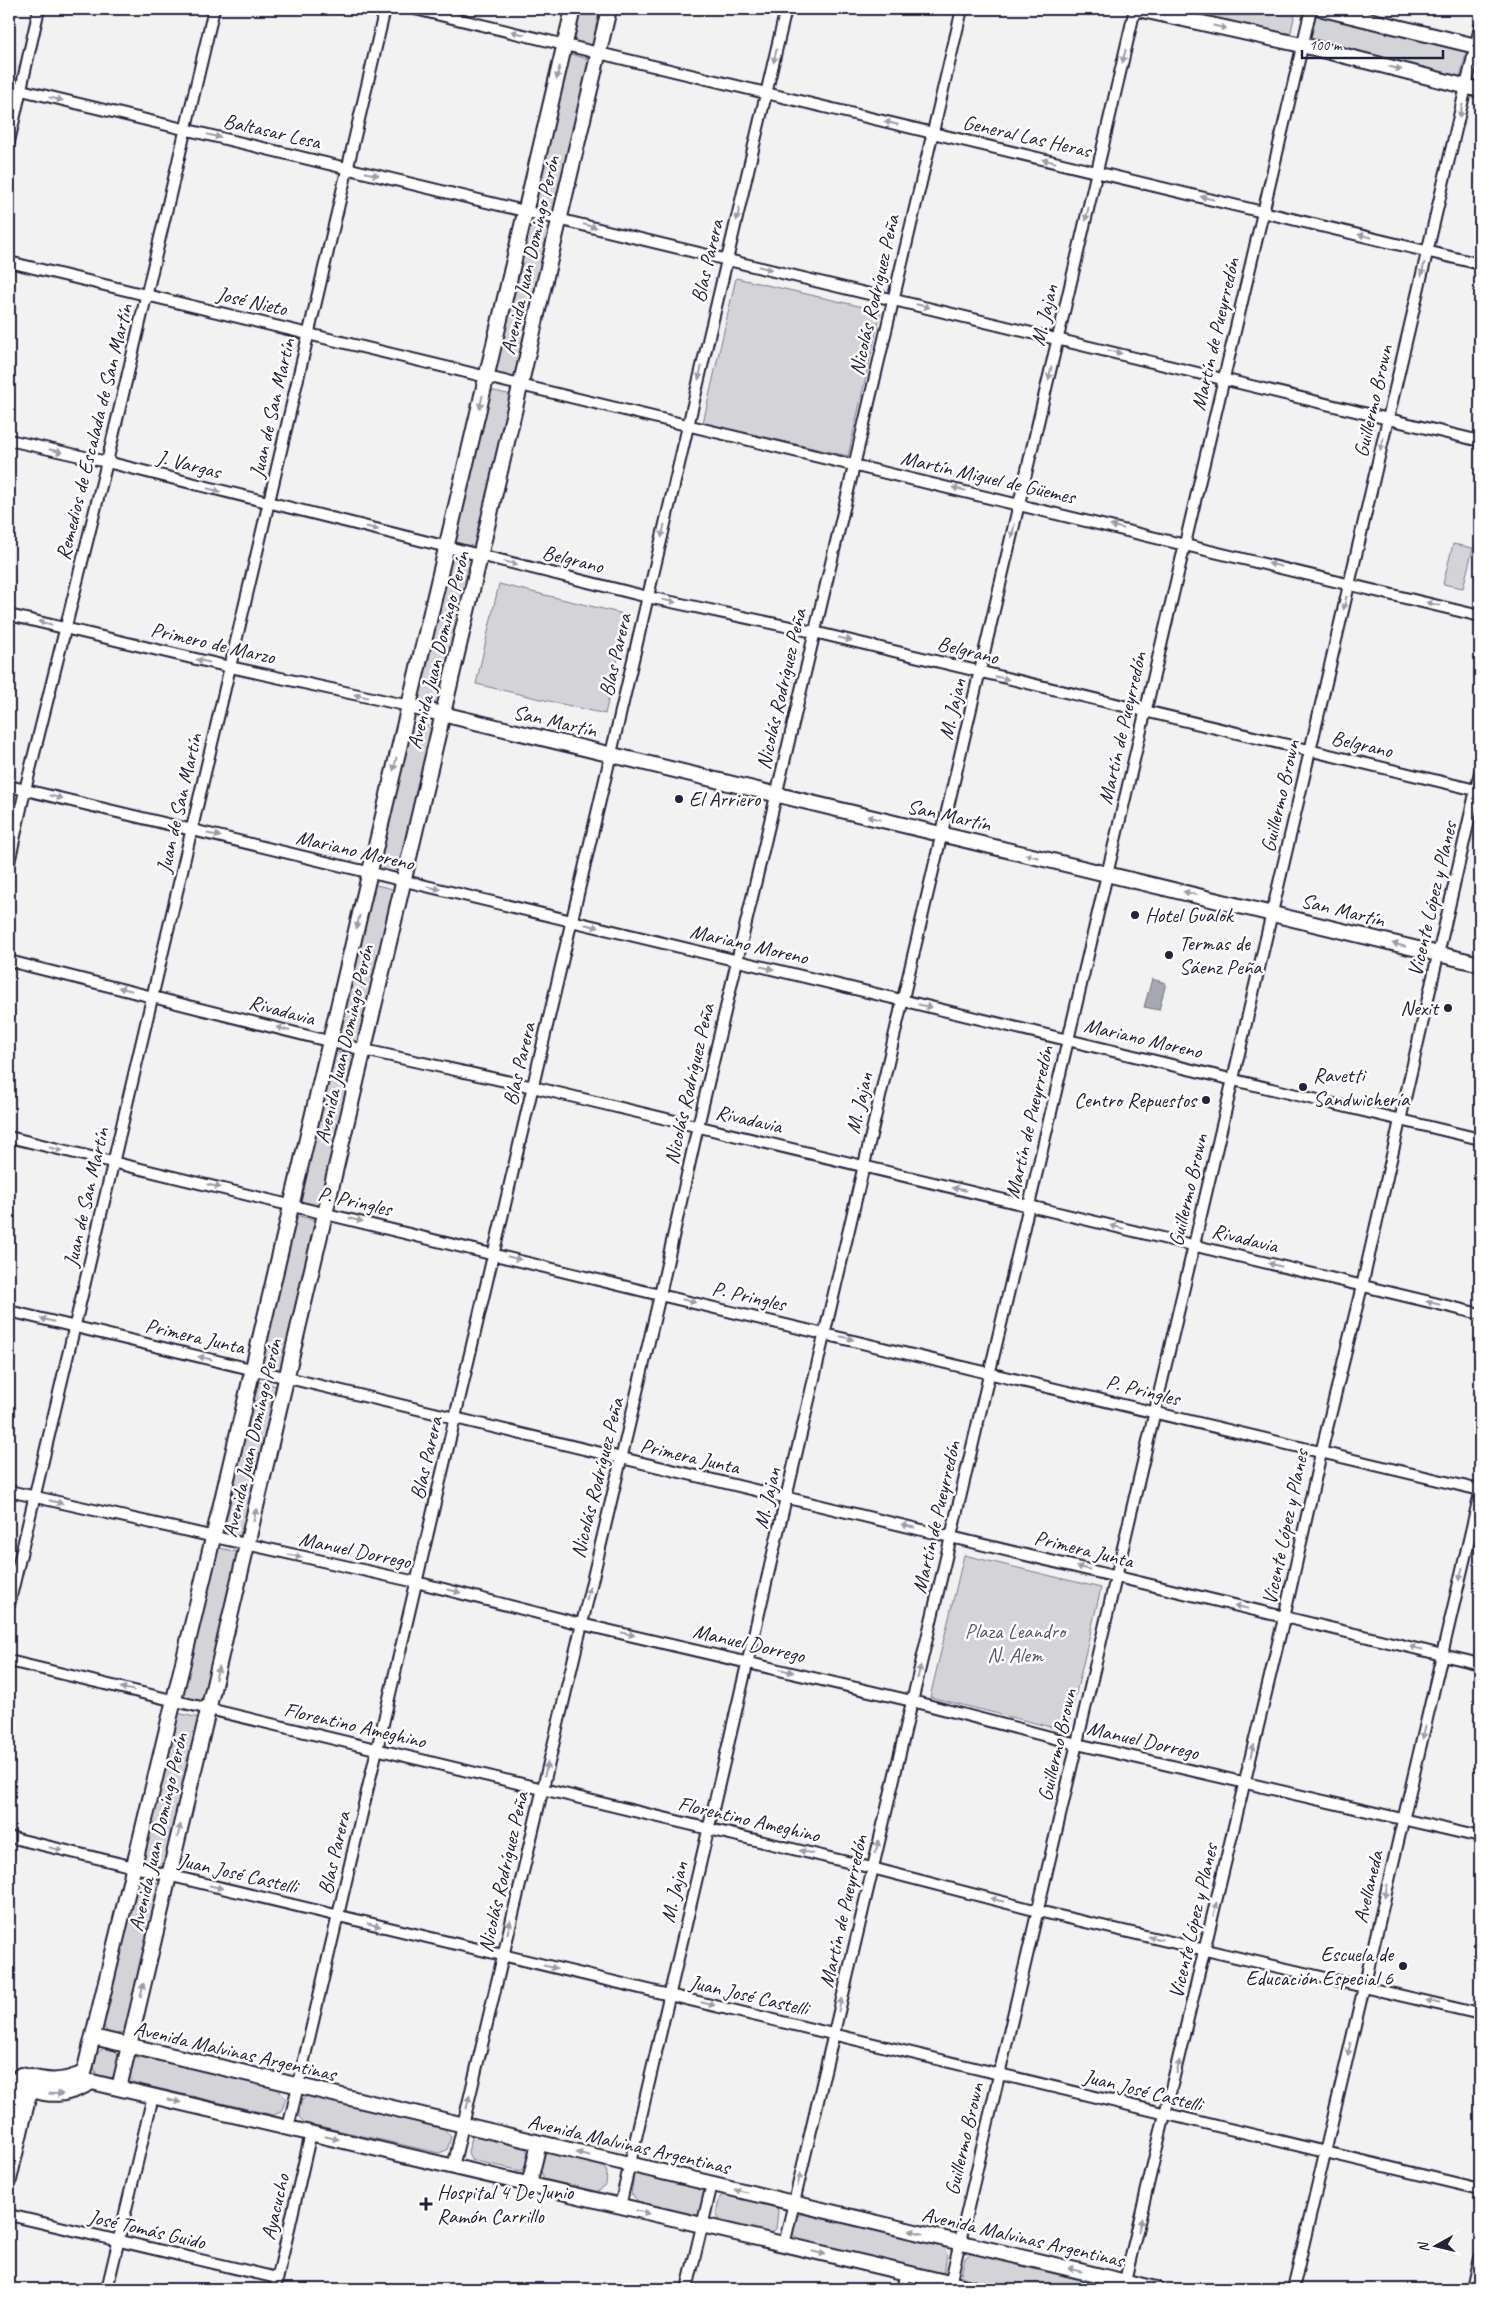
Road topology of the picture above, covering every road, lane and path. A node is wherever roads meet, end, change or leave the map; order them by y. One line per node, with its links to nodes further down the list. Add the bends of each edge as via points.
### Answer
1 (39, 9): 19 (street)
2 (214, 9): 22 (street, Remedios de Escalada de San Martín)
3 (385, 9): 25 (street, Juan de San Martín)
4 (414, 9): 13 (street, General Las Heras, one-way to 4)
5 (573, 9): 13 (main road, Avenida Juan Domingo Perón)
6 (609, 9): 16 (main road, Avenida Juan Domingo Perón)
7 (786, 9): 21 (street, Blas Parera, one-way to 21)
8 (962, 9): 23 (street, Nicolás Rodríguez Peña)
9 (1136, 9): 14 (main road, one-way to 14); 26 (street, M. Jajan, one-way to 26)
10 (1311, 9): 14 (street, Martín de Pueyrredón)
11 (1323, 9): 15 (main road)
12 (1480, 27): 15 (street, Guillermo Brown)
13 (565, 45): 16 (street, General Las Heras); 27 (main road, Avenida Juan Domingo Perón, one-way to 27)
14 (1302, 45): 18 (main road, one-way to 18); 28 (street, Martín de Pueyrredón)
15 (1478, 47): 18 (street, Guillermo Brown)
16 (598, 53): 21 (street, General Las Heras); 29 (main road, Avenida Juan Domingo Perón)
17 (9, 87): 19 (street, Baltasar Lesa)
18 (1466, 87): 20 (main road); 30 (street, Guillermo Brown, one-way to 30)
19 (22, 90): 22 (street, Baltasar Lesa, one-way to 22); 24 (street)
20 (1480, 90)
21 (766, 93): 23 (street, General Las Heras, one-way to 21); 31 (street, Blas Parera, one-way to 31)
22 (187, 130): 25 (street, Baltasar Lesa, one-way to 25); 34 (street, Remedios de Escalada de San Martín)
23 (931, 132): 26 (street, General Las Heras, one-way to 23); 35 (street, Nicolás Rodríguez Peña)
24 (9, 142)
25 (348, 168): 27 (street, Baltasar Lesa, one-way to 27); 36 (street, Juan de San Martín)
26 (1097, 172): 28 (street, General Las Heras, one-way to 26); 37 (street, M. Jajan, one-way to 37)
27 (526, 211): 29 (street, Baltasar Lesa); 38 (main road, Avenida Juan Domingo Perón)
28 (1263, 212): 30 (street, General Las Heras, one-way to 28); 39 (street, Martín de Pueyrredón)
29 (559, 219): 31 (street, Baltasar Lesa, one-way to 31); 40 (main road, Avenida Juan Domingo Perón)
30 (1428, 251): 33 (street, General Las Heras); 41 (street, Guillermo Brown, one-way to 41)
31 (727, 259): 35 (street, Baltasar Lesa, one-way to 35); 42 (street, Blas Parera, one-way to 42)
32 (9, 262): 34 (street, José Nieto)
33 (1480, 264)
34 (147, 295): 36 (street, José Nieto); 45 (street, Remedios de Escalada de San Martín)
35 (892, 299): 37 (street, Baltasar Lesa, one-way to 37); 46 (street, Nicolás Rodríguez Peña)
36 (309, 334): 38 (street, José Nieto); 47 (street, Juan de San Martín)
37 (1058, 338): 39 (street, Baltasar Lesa, one-way to 39); 48 (street, M. Jajan, one-way to 48)
38 (487, 376): 40 (street, Martín Miguel de Güemes); 50 (main road, Avenida Juan Domingo Perón, one-way to 50)
39 (1224, 378): 41 (street, Baltasar Lesa); 49 (street, Martín de Pueyrredón)
40 (520, 384): 42 (street, Martín Miguel de Güemes); 51 (main road, Avenida Juan Domingo Perón)
41 (1388, 418): 44 (street, Baltasar Lesa); 52 (street, Guillermo Brown, one-way to 52)
42 (688, 424): 46 (street, Martín Miguel de Güemes); 53 (street, Blas Parera, one-way to 53)
43 (9, 440): 45 (street, J. Vargas, one-way to 45)
44 (1480, 441)
45 (107, 462): 47 (street, J. Vargas, one-way to 47); 56 (street, Remedios de Escalada de San Martín)
46 (853, 464): 48 (street, Martín Miguel de Güemes, one-way to 46); 57 (street, Nicolás Rodríguez Peña)
47 (268, 504): 50 (street, J. Vargas, one-way to 50); 58 (street, Juan de San Martín)
48 (1019, 504): 49 (street, Martín Miguel de Güemes, one-way to 48); 59 (street, M. Jajan, one-way to 59)
49 (1185, 543): 52 (street, Martín Miguel de Güemes, one-way to 49); 61 (street, Martín de Pueyrredón)
50 (447, 546): 51 (street, Belgrano); 60 (main road, Avenida Juan Domingo Perón)
51 (481, 556): 53 (street, Belgrano, one-way to 53); 62 (main road, Avenida Juan Domingo Perón)
52 (1350, 583): 55 (street, Martín Miguel de Güemes, one-way to 52); 63 (street, Guillermo Brown, one-way to 63)
53 (648, 597): 57 (street, Belgrano, one-way to 57); 64 (street, Blas Parera)
54 (9, 614): 56 (street, Primero de Marzo, one-way to 54)
55 (1480, 616)
56 (65, 628): 58 (street, Primero de Marzo, one-way to 56); 67 (street, Remedios de Escalada de San Martín)
57 (814, 632): 59 (street, Belgrano, one-way to 59); 69 (street, Nicolás Rodríguez Peña)
58 (230, 667): 60 (street, Primero de Marzo, one-way to 58); 70 (street, Juan de San Martín)
59 (979, 673): 61 (street, Belgrano, one-way to 61); 71 (street, M. Jajan)
60 (409, 706): 62 (main road, San Martín); 73 (main road, Avenida Juan Domingo Perón, one-way to 73)
61 (1145, 710): 63 (street, Belgrano); 74 (street, Martín de Pueyrredón)
62 (442, 714): 64 (main road, San Martín); 75 (main road, Avenida Juan Domingo Perón)
63 (1310, 751): 68 (street, Belgrano); 76 (street, Guillermo Brown)
64 (611, 755): 69 (main road, San Martín); 77 (street, Blas Parera)
65 (1480, 772): 68 (street, Vicente López y Planes)
66 (9, 786): 67 (street, Mariano Moreno)
67 (25, 790): 70 (street, Mariano Moreno, one-way to 70); 72 (street, Remedios de Escalada de San Martín)
68 (1478, 791): 78 (street, Vicente López y Planes)
69 (776, 794): 71 (main road, San Martín, one-way to 69); 80 (street, Nicolás Rodríguez Peña)
70 (192, 830): 73 (street, Mariano Moreno, one-way to 73); 82 (street, Juan de San Martín)
71 (942, 834): 74 (main road, San Martín, one-way to 71); 83 (street, M. Jajan)
72 (9, 863)
73 (370, 872): 75 (street, Mariano Moreno); 85 (main road, Avenida Juan Domingo Perón, one-way to 85)
74 (1107, 874): 76 (main road, San Martín, one-way to 74); 84 (street, Martín de Pueyrredón)
75 (403, 880): 77 (street, Mariano Moreno, one-way to 77); 86 (main road, Avenida Juan Domingo Perón)
76 (1272, 913): 78 (main road, San Martín, one-way to 76); 87 (street, Guillermo Brown)
77 (572, 921): 80 (street, Mariano Moreno, one-way to 80); 88 (street, Blas Parera)
78 (1438, 954): 81 (main road, San Martín); 89 (street, Vicente López y Planes)
79 (9, 961): 82 (street, Rivadavia, one-way to 79)
80 (738, 961): 83 (street, Mariano Moreno, one-way to 83); 90 (street, Nicolás Rodríguez Peña)
81 (1480, 964)
82 (152, 996): 85 (street, Rivadavia, one-way to 82); 93 (street, Juan de San Martín)
83 (903, 1000): 84 (street, Mariano Moreno, one-way to 84); 94 (street, M. Jajan)
84 (1068, 1040): 87 (street, Mariano Moreno); 96 (street, Martín de Pueyrredón)
85 (330, 1042): 86 (street, Rivadavia); 95 (main road, Avenida Juan Domingo Perón)
86 (364, 1050): 88 (street, Rivadavia); 97 (main road, Avenida Juan Domingo Perón)
87 (1233, 1079): 89 (street, Mariano Moreno); 98 (street, Guillermo Brown)
88 (533, 1087): 90 (street, Rivadavia); 99 (street, Blas Parera)
89 (1400, 1120): 92 (street, Mariano Moreno); 100 (street, Vicente López y Planes)
90 (698, 1126): 94 (street, Rivadavia); 101 (street, Nicolás Rodríguez Peña)
91 (9, 1137): 93 (street, P. Pringles, one-way to 93)
92 (1480, 1139)
93 (113, 1162): 95 (street, P. Pringles, one-way to 95); 104 (street, Juan de San Martín)
94 (864, 1166): 96 (street, Rivadavia, one-way to 94); 105 (street, M. Jajan)
95 (291, 1205): 97 (street, P. Pringles); 106 (main road, Avenida Juan Domingo Perón)
96 (1029, 1206): 98 (street, Rivadavia, one-way to 96); 107 (street, Martín de Pueyrredón)
97 (325, 1213): 99 (street, P. Pringles, one-way to 99); 108 (main road, Avenida Juan Domingo Perón)
98 (1194, 1245): 100 (street, Rivadavia, one-way to 98); 109 (street, Guillermo Brown)
99 (494, 1253): 101 (street, P. Pringles, one-way to 101); 110 (street, Blas Parera)
100 (1362, 1286): 103 (street, Rivadavia, one-way to 100); 111 (street, Vicente López y Planes)
101 (660, 1295): 105 (street, P. Pringles, one-way to 105); 112 (street, Nicolás Rodríguez Peña)
102 (9, 1311): 104 (street, Primera Junta, one-way to 102)
103 (1480, 1314)
104 (74, 1327): 106 (street, Primera Junta, one-way to 104); 115 (street, Juan de San Martín)
105 (825, 1332): 107 (street, P. Pringles, one-way to 107); 116 (street, M. Jajan)
106 (252, 1369): 108 (street, Primera Junta); 118 (main road, Avenida Juan Domingo Perón)
107 (989, 1372): 109 (street, P. Pringles); 117 (street, Martín de Pueyrredón)
108 (286, 1378): 110 (street, Primera Junta); 119 (main road, Avenida Juan Domingo Perón, one-way to 108)
109 (1155, 1412): 111 (street, P. Pringles); 120 (street, Guillermo Brown)
110 (455, 1418): 112 (street, Primera Junta); 121 (street, Blas Parera)
111 (1320, 1453): 113 (street, P. Pringles); 123 (street, Vicente López y Planes)
112 (621, 1459): 116 (street, Primera Junta); 124 (street, Nicolás Rodríguez Peña, one-way to 112)
113 (1480, 1491): 125 (street, Avellaneda, one-way to 125)
114 (9, 1492): 115 (street, Manuel Dorrego)
115 (34, 1497): 118 (street, Manuel Dorrego, one-way to 118); 122 (street, Juan de San Martín)
116 (786, 1497): 117 (street, Primera Junta, one-way to 116); 127 (street, M. Jajan)
117 (951, 1536): 120 (street, Primera Junta, one-way to 117); 130 (street, Martín de Pueyrredón, one-way to 117)
118 (213, 1538): 119 (street, Manuel Dorrego); 129 (main road, Avenida Juan Domingo Perón)
119 (248, 1546): 121 (street, Manuel Dorrego, one-way to 121); 131 (main road, Avenida Juan Domingo Perón, one-way to 119)
120 (1116, 1576): 123 (street, Primera Junta, one-way to 120); 132 (street, Guillermo Brown)
121 (416, 1582): 124 (street, Manuel Dorrego, one-way to 124); 133 (street, Blas Parera)
122 (9, 1605)
123 (1284, 1618): 125 (street, Primera Junta, one-way to 123); 134 (street, Vicente López y Planes, one-way to 123)
124 (581, 1624): 127 (street, Manuel Dorrego, one-way to 127); 135 (street, Nicolás Rodríguez Peña, one-way to 124)
125 (1442, 1654): 128 (street, Primera Junta); 136 (street, Avellaneda, one-way to 136)
126 (9, 1661): 129 (street, Florentino Ameghino, one-way to 126)
127 (748, 1662): 130 (street, Manuel Dorrego, one-way to 130); 137 (street, M. Jajan)
128 (1480, 1664)
129 (174, 1701): 131 (street, Florentino Ameghino); 140 (main road, Avenida Juan Domingo Perón)
130 (912, 1701): 132 (street, Manuel Dorrego); 141 (street, Martín de Pueyrredón, one-way to 130)
131 (208, 1709): 133 (street, Florentino Ameghino); 142 (main road, Avenida Juan Domingo Perón, one-way to 131)
132 (1077, 1744): 134 (street, Manuel Dorrego); 143 (street, Guillermo Brown)
133 (377, 1749): 135 (street, Florentino Ameghino); 144 (street, Blas Parera)
134 (1244, 1783): 136 (street, Manuel Dorrego); 145 (street, Vicente López y Planes, one-way to 134)
135 (542, 1789): 137 (street, Florentino Ameghino); 146 (street, Nicolás Rodríguez Peña, one-way to 135)
136 (1404, 1818): 139 (street, Manuel Dorrego); 147 (street, Avellaneda, one-way to 147)
137 (708, 1829): 141 (street, Florentino Ameghino, one-way to 137); 148 (street, M. Jajan)
138 (9, 1837): 140 (street, Juan José Castelli, one-way to 140)
139 (1480, 1837)
140 (135, 1867): 142 (street, Juan José Castelli); 151 (main road, Avenida Juan Domingo Perón)
141 (872, 1868): 143 (street, Florentino Ameghino, one-way to 141); 150 (street, Martín de Pueyrredón, one-way to 141)
142 (169, 1876): 144 (street, Juan José Castelli, one-way to 144); 152 (main road, Avenida Juan Domingo Perón, one-way to 142)
143 (1038, 1911): 145 (street, Florentino Ameghino, one-way to 143); 153 (street, Guillermo Brown)
144 (338, 1916): 146 (street, Juan José Castelli, one-way to 146); 155 (street, Blas Parera)
145 (1205, 1950): 147 (street, Florentino Ameghino); 158 (street, Vicente López y Planes, one-way to 145)
146 (503, 1955): 148 (street, Juan José Castelli, one-way to 148); 160 (street, Nicolás Rodríguez Peña, one-way to 146)
147 (1364, 1986): 149 (street, Florentino Ameghino, one-way to 147); 164 (street, Avellaneda, one-way to 164)
148 (670, 1995): 150 (street, Juan José Castelli, one-way to 150); 165 (street, M. Jajan)
149 (1480, 2014)
150 (833, 2034): 153 (street, Juan José Castelli); 171 (street, Martín de Pueyrredón, one-way to 150)
151 (93, 2037): 152 (main road, Avenida Malvinas Argentinas); 154 (main road, Avenida Juan Domingo Perón, via 84,2073 60,2081)
152 (128, 2046): 155 (main road, Avenida Malvinas Argentinas); 156 (main road, Avenida Juan Domingo Perón)
153 (999, 2074): 158 (street, Juan José Castelli); 176 (street, Guillermo Brown)
154 (20, 2080): 156 (main road, one-way to 156, via 62,2095 92,2082); 159 (main road); 167 (main road)
155 (298, 2086): 160 (main road, Avenida Malvinas Argentinas); 161 (street, Blas Parera)
156 (119, 2088): 157 (main road)
157 (153, 2096): 161 (main road, one-way to 161); 175 (street)
158 (1166, 2115): 164 (street, Juan José Castelli); 182 (street, Vicente López y Planes, one-way to 158)
159 (9, 2125)
160 (463, 2125): 163 (main road, Avenida Malvinas Argentinas); 166 (street, Nicolás Rodríguez Peña)
161 (288, 2128): 162 (main road)
162 (311, 2134): 166 (main road, one-way to 166); 180 (street, Ayacucho)
163 (539, 2143): 165 (main road, Avenida Malvinas Argentinas, one-way to 163); 169 (main road)
164 (1325, 2152): 170 (street, Juan José Castelli); 189 (street, Avellaneda)
165 (630, 2164): 168 (main road, Avenida Malvinas Argentinas); 172 (street, M. Jajan)
166 (453, 2167): 169 (main road)
167 (9, 2180)
168 (712, 2184): 171 (main road, Avenida Malvinas Argentinas, one-way to 168); 174 (street)
169 (529, 2185): 172 (main road)
170 (1480, 2189)
171 (793, 2203): 176 (main road, Avenida Malvinas Argentinas, one-way to 171); 177 (street, Martín de Pueyrredón)
172 (620, 2206): 174 (main road, one-way to 174)
173 (9, 2215): 175 (street, José Tomás Guido)
174 (702, 2226): 177 (main road); 185 (street)
175 (118, 2242): 180 (street, José Tomás Guido); 183 (street)
176 (959, 2243): 181 (street, Guillermo Brown); 182 (main road, Avenida Malvinas Argentinas, one-way to 176)
177 (784, 2245): 179 (main road, one-way to 179)
178 (1480, 2257): 190 (street)
179 (906, 2273): 181 (main road); 186 (street)
180 (277, 2278): 184 (street, Ayacucho)
181 (950, 2284): 187 (main road)
182 (1125, 2286): 188 (main road, Avenida Malvinas Argentinas)
183 (107, 2289)
184 (275, 2289)
185 (687, 2289)
186 (902, 2289)
187 (975, 2289)
188 (1156, 2289)
189 (1293, 2289)
190 (1473, 2289)

